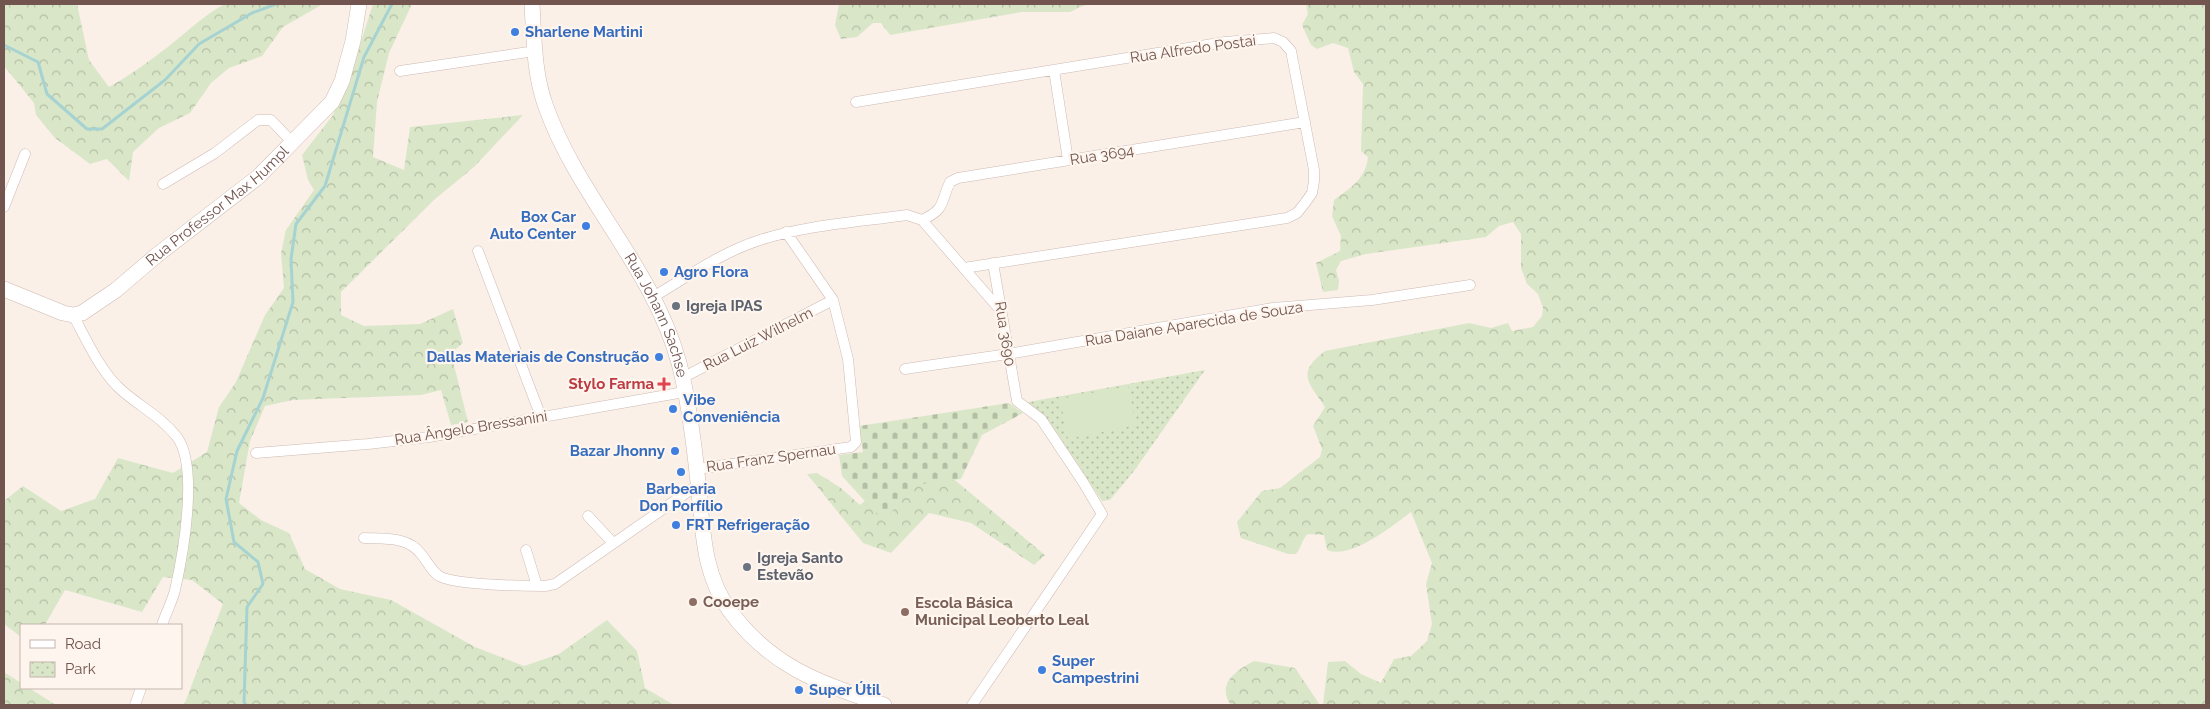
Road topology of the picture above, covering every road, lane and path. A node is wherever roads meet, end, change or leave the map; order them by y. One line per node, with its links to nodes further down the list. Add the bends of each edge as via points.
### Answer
1 (359, 4): 8 (street, Rua Professor Max Humpl, via 342,81 332,102)
2 (532, 4): 3 (street, Rua Johann Sachse)
3 (535, 52): 5 (street); 20 (street, Rua Johann Sachse, via 542,96 559,140 584,187 636,265)
4 (1054, 70): 6 (street, Rua Alfredo Postai); 7 (street, Rua Alfredo Postai, via 1225,42 1274,38 1291,51); 10 (street)
5 (400, 71)
6 (856, 102)
7 (1305, 122): 10 (street, Rua 3694); 16 (street, Rua Alfredo Postai, via 1314,170 1312,193 1297,213 1287,218)
8 (292, 142): 11 (street, via 271,120 258,120 215,153); 23 (street, Rua Professor Max Humpl, via 258,177 116,290 82,313)
9 (25, 154): 12 (street)
10 (1068, 160): 13 (street, Rua 3694, via 958,178 950,182 944,202 936,214)
11 (164, 184)
12 (4, 207)
13 (922, 220): 14 (street, via 907,215); 17 (street)
14 (786, 232): 20 (street, via 731,251); 21 (street, Rua Franz Spernau)
15 (478, 251): 27 (street)
16 (993, 263): 17 (street, Rua Alfredo Postai); 22 (street, Rua 3690)
17 (964, 268): 22 (street)
18 (1470, 285): 24 (street, Rua Daiane Aparecida de Souza, via 1372,300 1274,308)
19 (4, 289): 23 (street)
20 (653, 297): 26 (street, Rua Johann Sachse, via 671,339)
21 (833, 300): 26 (street, Rua Luiz Wilhelm); 29 (street, Rua Franz Spernau, via 848,359 854,445)
22 (1001, 312): 24 (street, Rua 3690)
23 (73, 315): 35 (street, via 105,372 118,387 170,428 184,453 188,499 186,520 174,590)
24 (1008, 354): 25 (street, Rua Daiane Aparecida de Souza); 39 (street, Rua 3690, via 1018,404 1041,419 1102,514)
25 (905, 368)
26 (683, 385): 27 (street, Rua Ângelo Bressanini); 29 (street, Rua Johann Sachse)
27 (541, 416): 28 (street, Rua Ângelo Bressanini, via 429,437)
28 (256, 453)
29 (698, 476): 32 (street); 38 (street, Rua Johann Sachse, via 706,554 715,583 730,611 761,644 792,669)
30 (588, 516): 32 (street)
31 (364, 538): 34 (street, via 396,539 412,544 436,574 444,578 460,582)
32 (613, 543): 34 (street, via 555,584)
33 (526, 550): 34 (street)
34 (537, 586)
35 (162, 624)
36 (141, 689): 37 (street)
37 (135, 705)
38 (884, 705)
39 (972, 705)

